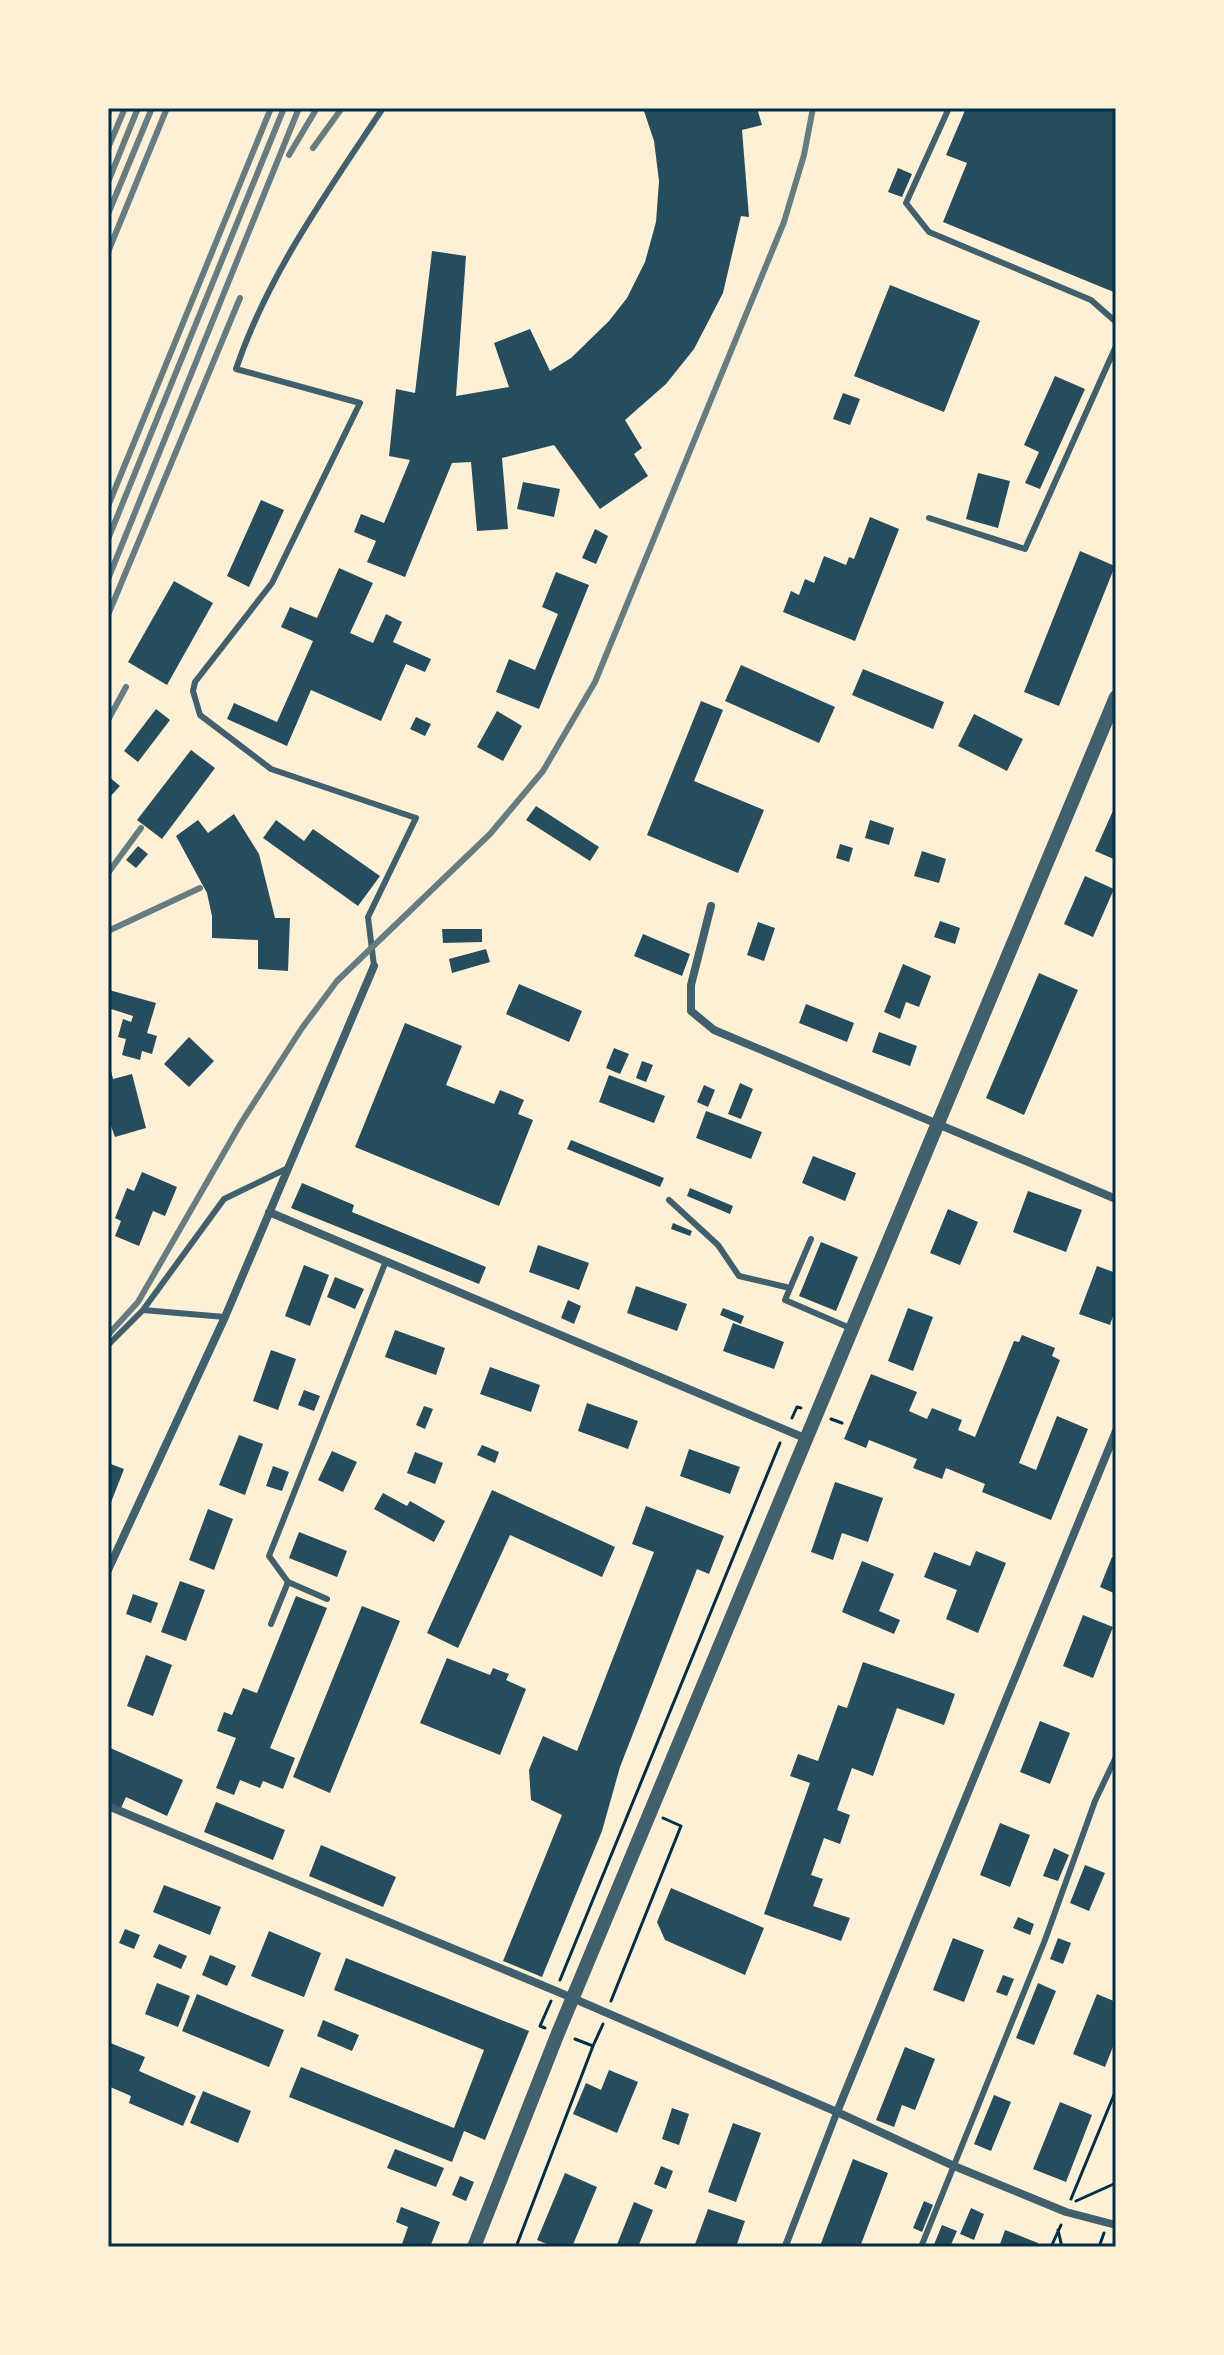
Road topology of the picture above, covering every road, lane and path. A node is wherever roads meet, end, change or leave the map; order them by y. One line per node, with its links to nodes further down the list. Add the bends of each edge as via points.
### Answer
1 (383, 108): 8 (lane, via 301,231 236,369 360,403 272,583 193,691 200,715 271,769 416,818 368,917)
2 (949, 108): 3 (lane, via 906,203 929,232 1091,300)
3 (1116, 322)
4 (1116, 346): 5 (lane, via 1025,549)
5 (929, 518)
6 (1116, 697): 9 (street)
7 (711, 906): 9 (street, via 691,985 691,1011 714,1030)
8 (374, 966): 10 (street)
9 (939, 1125): 11 (street); 19 (street)
10 (288, 1168): 13 (street); 17 (lane, via 224,1199)
11 (1116, 1199)
12 (669, 1200): 16 (lane, via 718,1245 739,1276)
13 (269, 1212): 15 (street); 18 (street)
14 (811, 1239): 16 (lane)
15 (386, 1261): 23 (street); 27 (lane, via 269,1556)
16 (790, 1288): 19 (lane, via 785,1300)
17 (143, 1310): 18 (lane); 20 (lane)
18 (225, 1317): 26 (street)
19 (854, 1329): 21 (street)
20 (108, 1345)
21 (818, 1414): 22 (path); 23 (path, via 797,1407); 25 (street)
22 (842, 1423)
23 (786, 1430): 25 (street); 33 (path)
24 (1116, 1431): 39 (street)
25 (808, 1439): 34 (street)
26 (108, 1570)
27 (288, 1582): 28 (lane); 29 (lane)
28 (327, 1599)
29 (271, 1624)
30 (1116, 1757): 40 (lane)
31 (108, 1806): 33 (street)
32 (681, 1826): 35 (path)
33 (556, 1991): 34 (street); 36 (path, via 540,2026)
34 (573, 1999): 35 (street); 36 (street)
35 (607, 2013): 37 (path); 39 (street)
36 (558, 2033): 37 (path); 45 (street)
37 (593, 2046): 46 (path)
38 (1116, 2090): 41 (path, via 1069,2204)
39 (837, 2112): 40 (street); 47 (street)
40 (954, 2166): 42 (street); 48 (lane)
41 (1116, 2183)
42 (1066, 2212): 43 (street); 44 (path)
43 (1116, 2225)
44 (1058, 2230): 49 (path); 50 (path)
45 (474, 2247)
46 (516, 2247)
47 (785, 2247)
48 (921, 2247)
49 (1051, 2247)
50 (1062, 2247)

